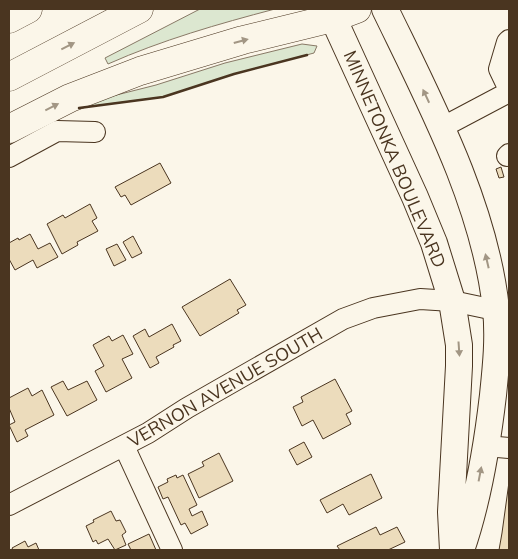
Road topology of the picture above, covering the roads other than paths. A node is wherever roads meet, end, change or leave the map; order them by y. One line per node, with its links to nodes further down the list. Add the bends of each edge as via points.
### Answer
1 (28, 9): 5 (highway)
2 (139, 9): 7 (highway, one-way to 2)
3 (385, 9): 9 (main road, one-way to 3)
4 (339, 12): 10 (highway, one-way to 4, via 70,98 140,71); 13 (main road, MINNETONKA BOULEVARD, via 434,243)
5 (9, 19)
6 (509, 40): 8 (street, via 499,69)
7 (9, 76)
8 (509, 91): 9 (street)
9 (441, 128): 14 (main road, one-way to 9, via 472,205)
10 (9, 129)
11 (95, 132): 12 (street, via 57,131)
12 (9, 157)
13 (452, 301): 14 (street, VERNON AVENUE SOUTH); 15 (street, VERNON AVENUE SOUTH, via 420,299 373,308 343,319); 19 (main road, MINNETONKA BOULEVARD, one-way to 19, via 459,345)
14 (502, 311): 16 (main road, via 497,351)
15 (124, 446): 17 (street, VERNON AVENUE SOUTH); 18 (street)
16 (498, 447): 20 (main road, one-way to 16)
17 (9, 505)
18 (172, 550)
19 (452, 550)
20 (461, 550)

